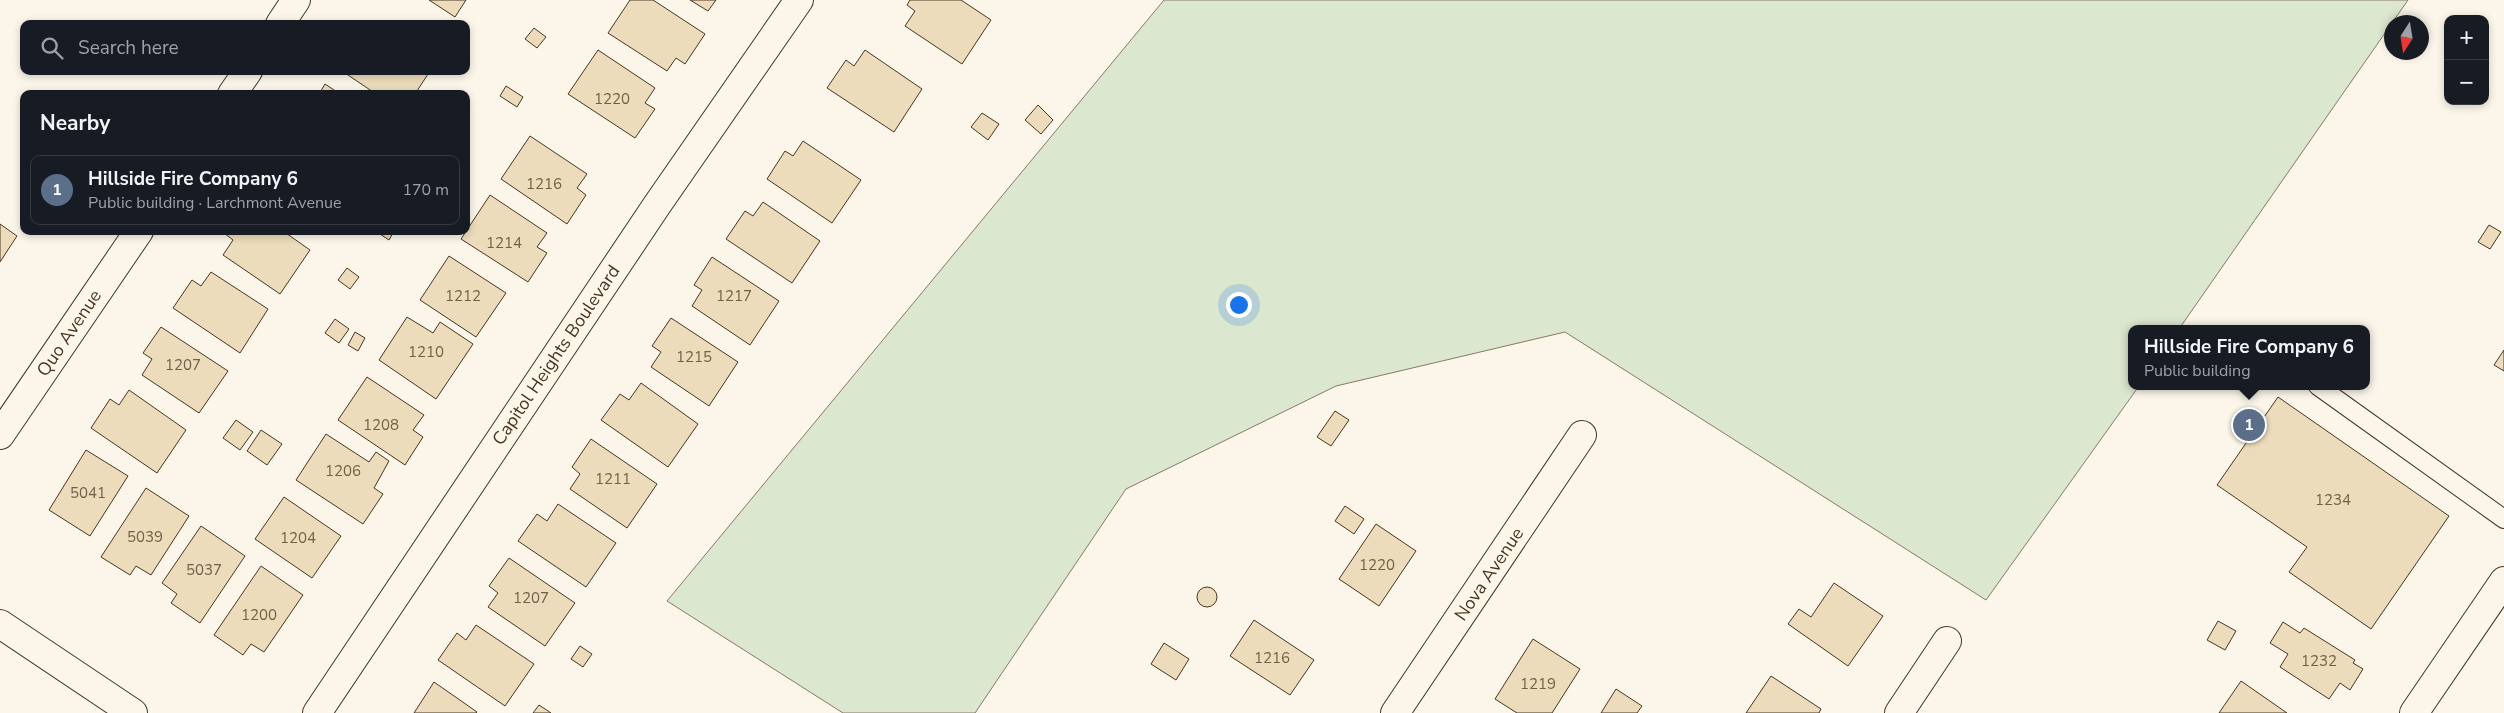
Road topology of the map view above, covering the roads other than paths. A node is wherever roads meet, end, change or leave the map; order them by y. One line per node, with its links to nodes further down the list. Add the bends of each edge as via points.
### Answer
1 (296, 0): 3 (street)
2 (799, 0): 15 (street, Capitol Heights Boulevard)
3 (283, 20)
4 (245, 75): 5 (street)
5 (235, 90)
6 (136, 235): 8 (street, Quo Avenue)
7 (2324, 390): 10 (lane)
8 (0, 435)
9 (1582, 435): 16 (street, Nova Avenue)
10 (2504, 519)
11 (2504, 581): 18 (street)
12 (0, 624): 14 (street)
13 (1947, 641): 17 (street)
14 (133, 713)
15 (317, 713)
16 (1396, 713)
17 (1899, 713)
18 (2414, 713)

